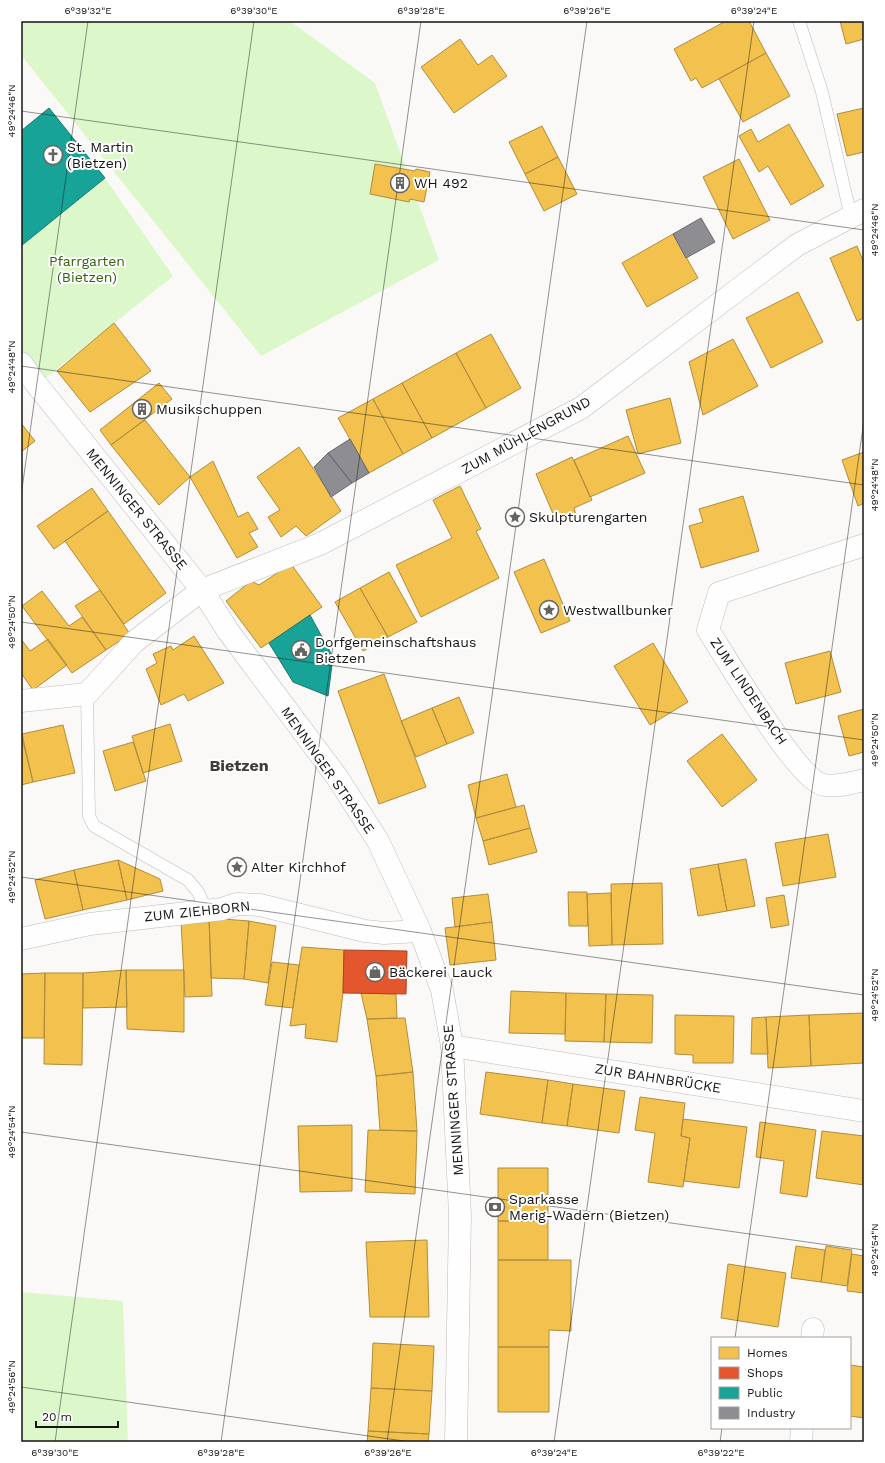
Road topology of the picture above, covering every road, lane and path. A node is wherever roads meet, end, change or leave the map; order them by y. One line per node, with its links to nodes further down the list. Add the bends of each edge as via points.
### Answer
1 (799, 21): 2 (lane)
2 (857, 214): 5 (street, ZUM MÜHLENGRUND, via 797,245 581,408 320,544)
3 (21, 363): 5 (street, MENNINGER STRASSE)
4 (864, 545): 8 (street, ZUM LINDENBACH, via 719,593 708,630 773,732 810,777 824,785)
5 (202, 590): 6 (street, ZUM MÜHLENGRUND, via 134,642); 10 (street, MENNINGER STRASSE, via 228,631 341,784 378,841)
6 (87, 694): 7 (street); 9 (lane, via 89,816 94,826 188,880 198,892)
7 (21, 701)
8 (864, 780)
9 (206, 910): 10 (street, ZUM ZIEHBORN, via 237,904 260,905 365,930 384,933); 11 (street, ZUM ZIEHBORN, via 90,924)
10 (420, 931): 12 (street, MENNINGER STRASSE, via 442,990)
11 (21, 939)
12 (452, 1046): 13 (street, ZUR BAHNBRÜCKE); 15 (street, MENNINGER STRASSE, via 460,1215)
13 (864, 1111)
14 (802, 1429): 16 (street)
15 (456, 1442)
16 (801, 1442)

